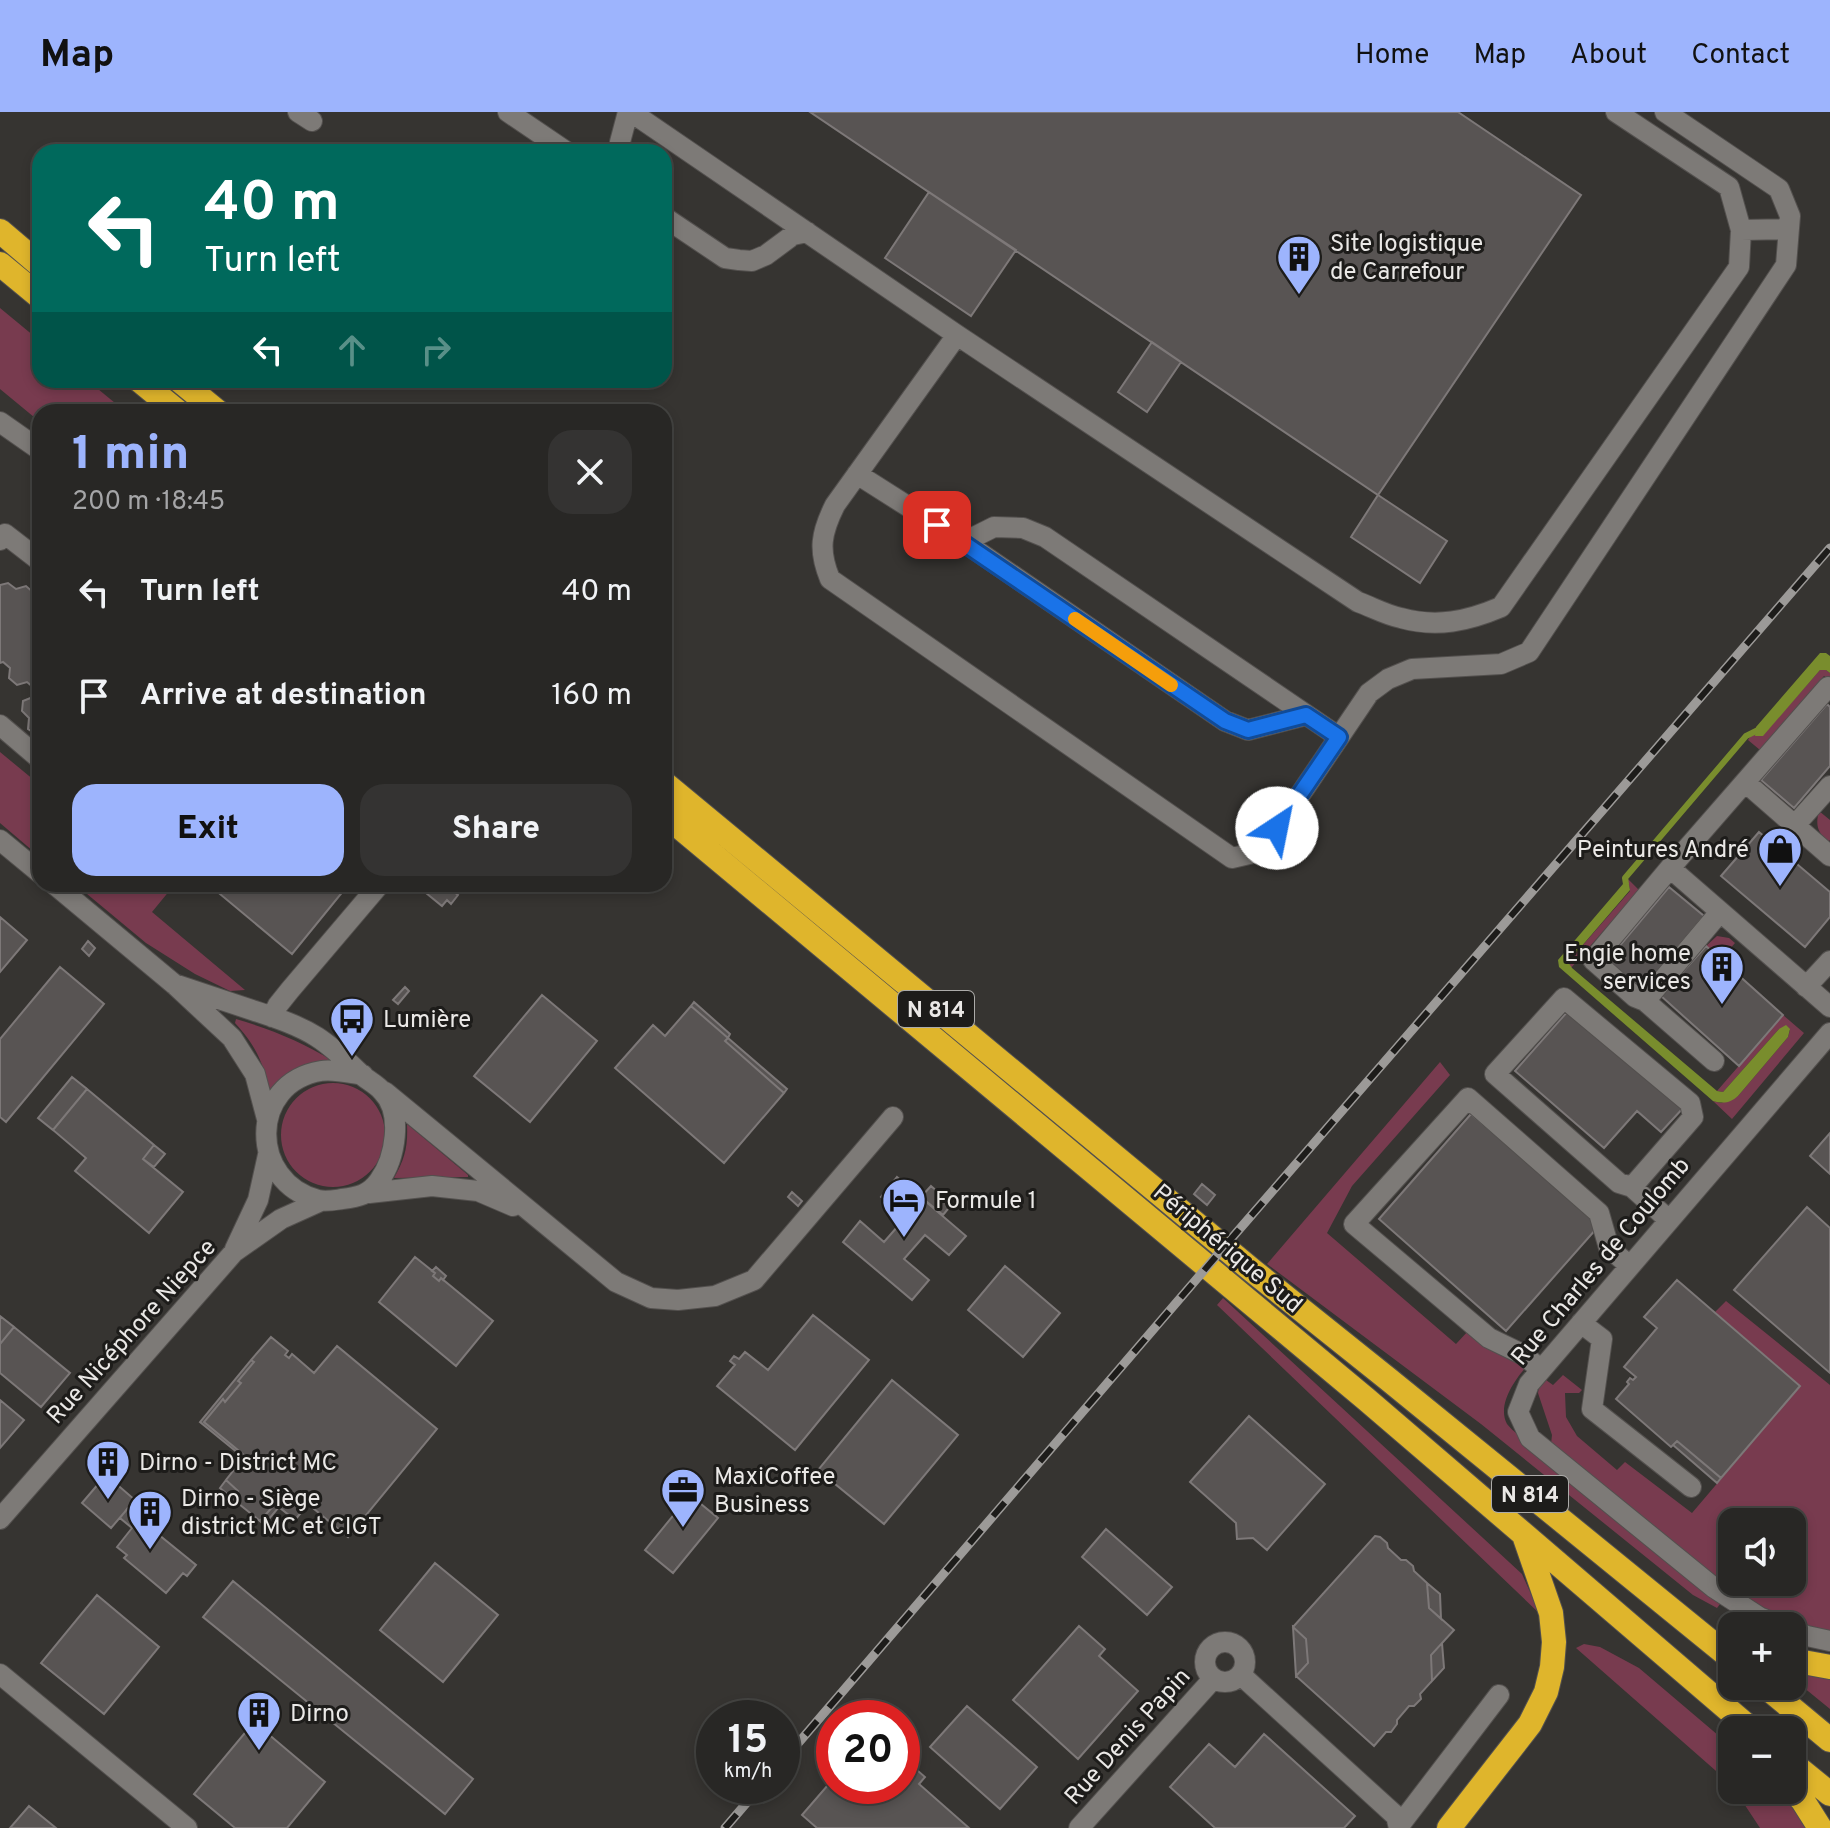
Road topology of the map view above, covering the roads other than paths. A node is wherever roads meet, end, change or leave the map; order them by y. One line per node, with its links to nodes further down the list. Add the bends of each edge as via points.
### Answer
1 (508, 112): 5 (street)
2 (629, 112): 6 (street); 11 (street)
3 (1616, 112): 9 (street, via 1729,187)
4 (1665, 112): 8 (street, via 1779,189 1790,216)
5 (555, 144)
6 (620, 144)
7 (672, 222): 11 (street, via 725,258 752,261)
8 (1789, 229): 9 (street); 29 (street, via 1786,265 1529,652 1501,664 1412,669 1388,679 1369,693)
9 (1741, 230): 15 (street, via 1739,267 1501,607 1434,624 1358,602)
10 (0, 231): 12 (highway)
11 (807, 232): 15 (street)
12 (32, 258)
13 (0, 264): 14 (highway)
14 (32, 290)
15 (957, 335): 22 (street)
16 (149, 388): 18 (highway)
17 (189, 388): 19 (highway)
18 (168, 404)
19 (208, 404)
20 (0, 422): 21 (street)
21 (32, 444)
22 (857, 474): 24 (street); 29 (street, via 825,525 823,562 830,579 1232,858 1262,851)
23 (2, 535): 25 (street)
24 (964, 542): 27 (street, via 1225,721 1248,730); 27 (street, via 994,527 1023,528 1045,537)
25 (32, 556)
26 (1830, 688): 31 (street)
27 (1306, 715): 29 (street)
28 (0, 725): 30 (street)
29 (1339, 737)
30 (32, 752)
31 (1745, 782): 35 (street); 39 (street)
32 (1830, 786): 35 (street)
33 (672, 790): 68 (highway, Périphérique Sud / N 814, via 1253,1271)
34 (672, 821): 67 (highway, Périphérique Sud / N 814)
35 (1795, 825): 37 (street)
36 (0, 840): 38 (street)
37 (1830, 856)
38 (32, 866)
39 (1670, 868): 42 (street); 46 (street, via 1593,960)
40 (64, 892): 44 (street)
41 (373, 892): 48 (street)
42 (1720, 912): 45 (street); 46 (street)
43 (1830, 961): 45 (street)
44 (174, 984): 48 (street); 54 (street, via 232,1038 255,1074)
45 (1806, 987): 47 (street)
46 (1645, 1001): 50 (street)
47 (1830, 1007)
48 (272, 1017): 51 (street, via 315,1035)
49 (1830, 1033): 60 (street, Rue Charles de Coulomb)
50 (1714, 1061)
51 (363, 1075): 52 (street); 54 (street, via 322,1071 303,1076 275,1101)
52 (385, 1092): 57 (street, via 395,1125 394,1147); 59 (street)
53 (893, 1117): 59 (street, via 754,1280 715,1296 651,1298 616,1282)
54 (267, 1119): 55 (street)
55 (268, 1155): 58 (street, via 283,1181); 61 (street, via 258,1200)
56 (1632, 1187): 56 (street, via 1693,1117 1690,1103 1564,998 1495,1074 1619,1183); 60 (street)
57 (369, 1193): 58 (street); 59 (street, via 432,1186 478,1191)
58 (321, 1201): 61 (street, Rue Nicéphore Niepce, via 281,1219)
59 (535, 1215)
60 (1669, 1220): 62 (street, Rue Charles de Coulomb)
61 (234, 1252): 66 (street, Rue Nicéphore Niepce)
62 (1630, 1266): 63 (street, Rue Charles de Coulomb); 64 (street, via 1609,1248 1599,1213 1468,1098 1354,1224 1489,1338 1524,1355)
63 (1581, 1323): 64 (street, Rue Charles de Coulomb); 65 (street, via 1602,1339 1592,1409)
64 (1535, 1377): 69 (street, Rue Charles de Coulomb, via 1518,1412 1530,1438 1713,1587)
65 (1691, 1487)
66 (0, 1519)
67 (1525, 1536): 81 (highway, Périphérique Sud / N 814); 89 (highway, via 1551,1613 1554,1642 1546,1692 1530,1724)
68 (1672, 1609): 70 (highway, N 814); 73 (highway, Périphérique Sud / N 814)
69 (1751, 1612)
70 (1718, 1630)
71 (1806, 1636): 72 (street)
72 (1830, 1641)
73 (1718, 1647)
74 (1806, 1663): 75 (highway)
75 (1830, 1667)
76 (0, 1674): 87 (street)
77 (1241, 1675): 78 (street, Rue Denis Papin, via 1228,1682); 78 (street, Rue Denis Papin, via 1242,1651 1220,1643 1205,1659); 86 (street, via 1396,1816)
78 (1213, 1679): 88 (street, Rue Denis Papin)
79 (1499, 1695): 86 (street)
80 (1782, 1700): 82 (highway)
81 (1736, 1716)
82 (1830, 1740)
83 (1806, 1774): 84 (highway)
84 (1830, 1794)
85 (1805, 1804): 90 (highway)
86 (1399, 1827)
87 (187, 1828)
88 (1079, 1828)
89 (1449, 1828)
90 (1820, 1828)

